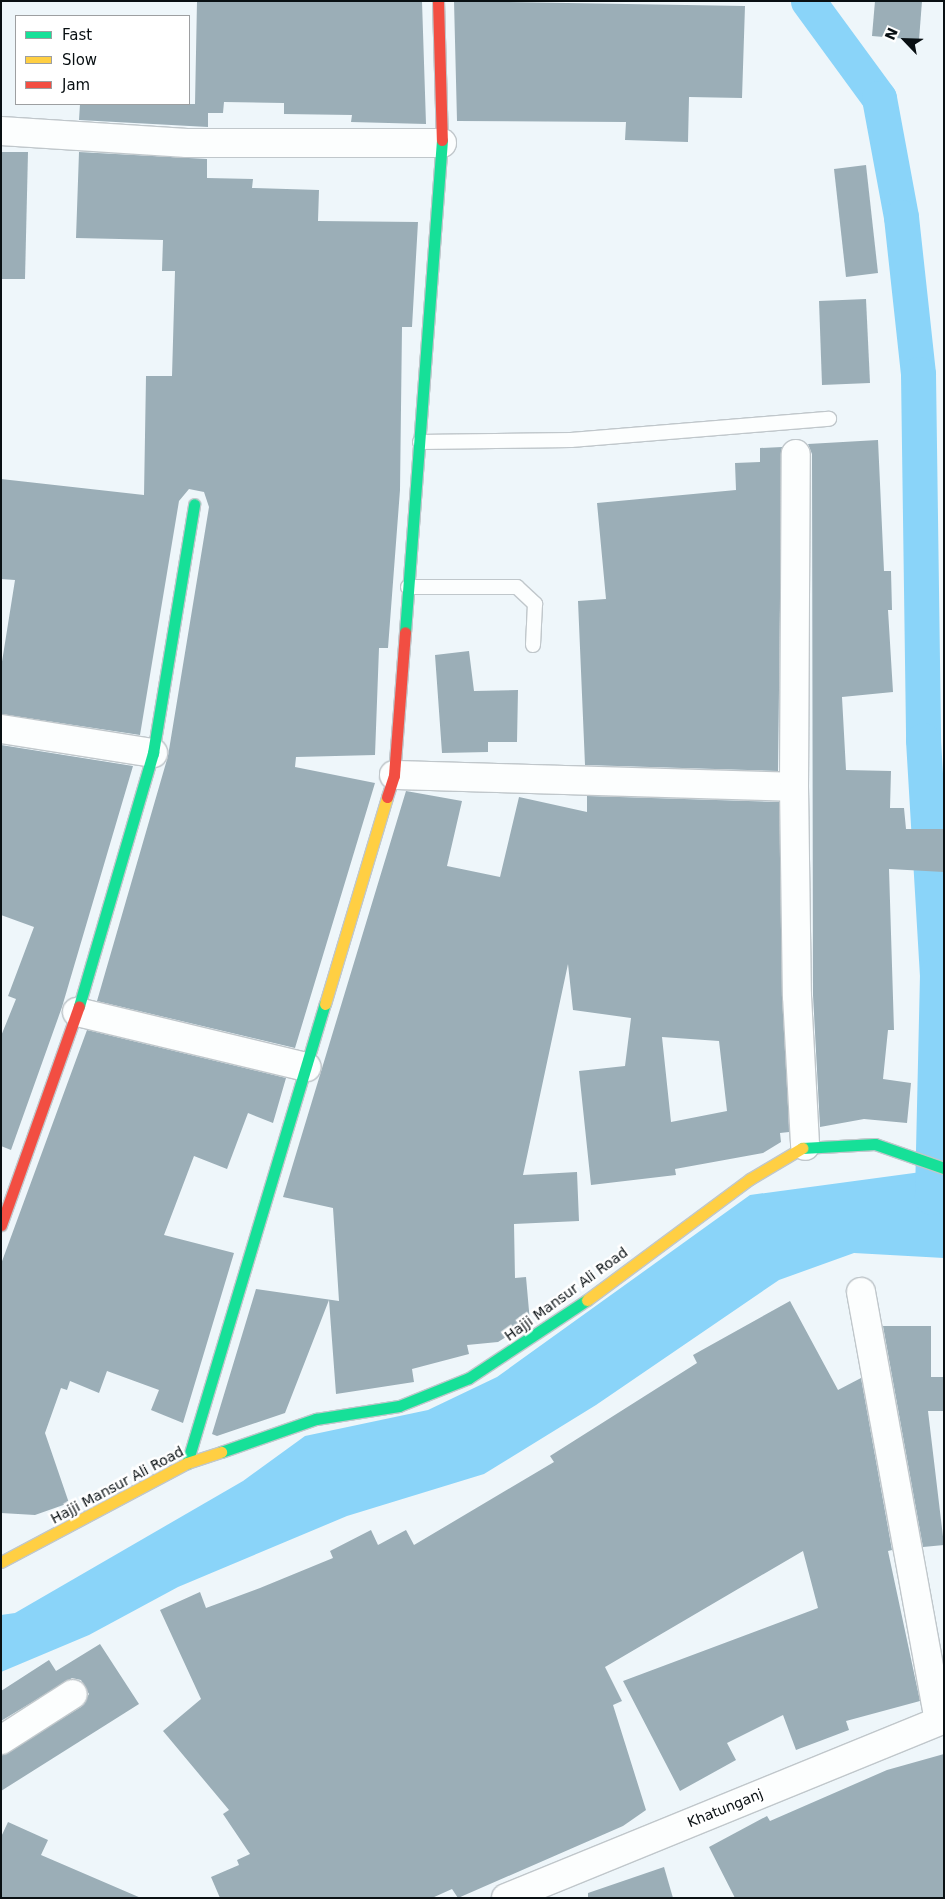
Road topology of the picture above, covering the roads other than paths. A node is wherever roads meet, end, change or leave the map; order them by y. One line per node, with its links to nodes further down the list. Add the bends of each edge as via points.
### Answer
1 (438, 1): 3 (street)
2 (1, 131): 3 (street, via 187,143)
3 (442, 143): 5 (street)
4 (829, 419): 5 (lane, via 572,440)
5 (420, 442): 8 (street)
6 (796, 454): 13 (street)
7 (194, 504): 11 (street)
8 (408, 588): 9 (lane, via 517,587 535,604); 12 (street)
9 (532, 645)
10 (1, 730): 11 (street)
11 (153, 753): 14 (street)
12 (394, 775): 13 (street); 15 (street)
13 (794, 787): 16 (street, via 797,996)
14 (77, 1012): 15 (street); 18 (street)
15 (306, 1067): 20 (street)
16 (805, 1146): 17 (street, Hajji Mansur Ali Road, via 875,1144); 20 (street, Hajji Mansur Ali Road, via 750,1179 546,1331 470,1378 399,1406 316,1419)
17 (944, 1168)
18 (1, 1225)
19 (861, 1292): 23 (street)
20 (187, 1463): 21 (street, Hajji Mansur Ali Road)
21 (1, 1562)
22 (73, 1694): 24 (street)
23 (942, 1719): 25 (street, Khatunganj)
24 (1, 1740)
25 (537, 1892): 26 (street, Khatunganj)
26 (506, 1898)

